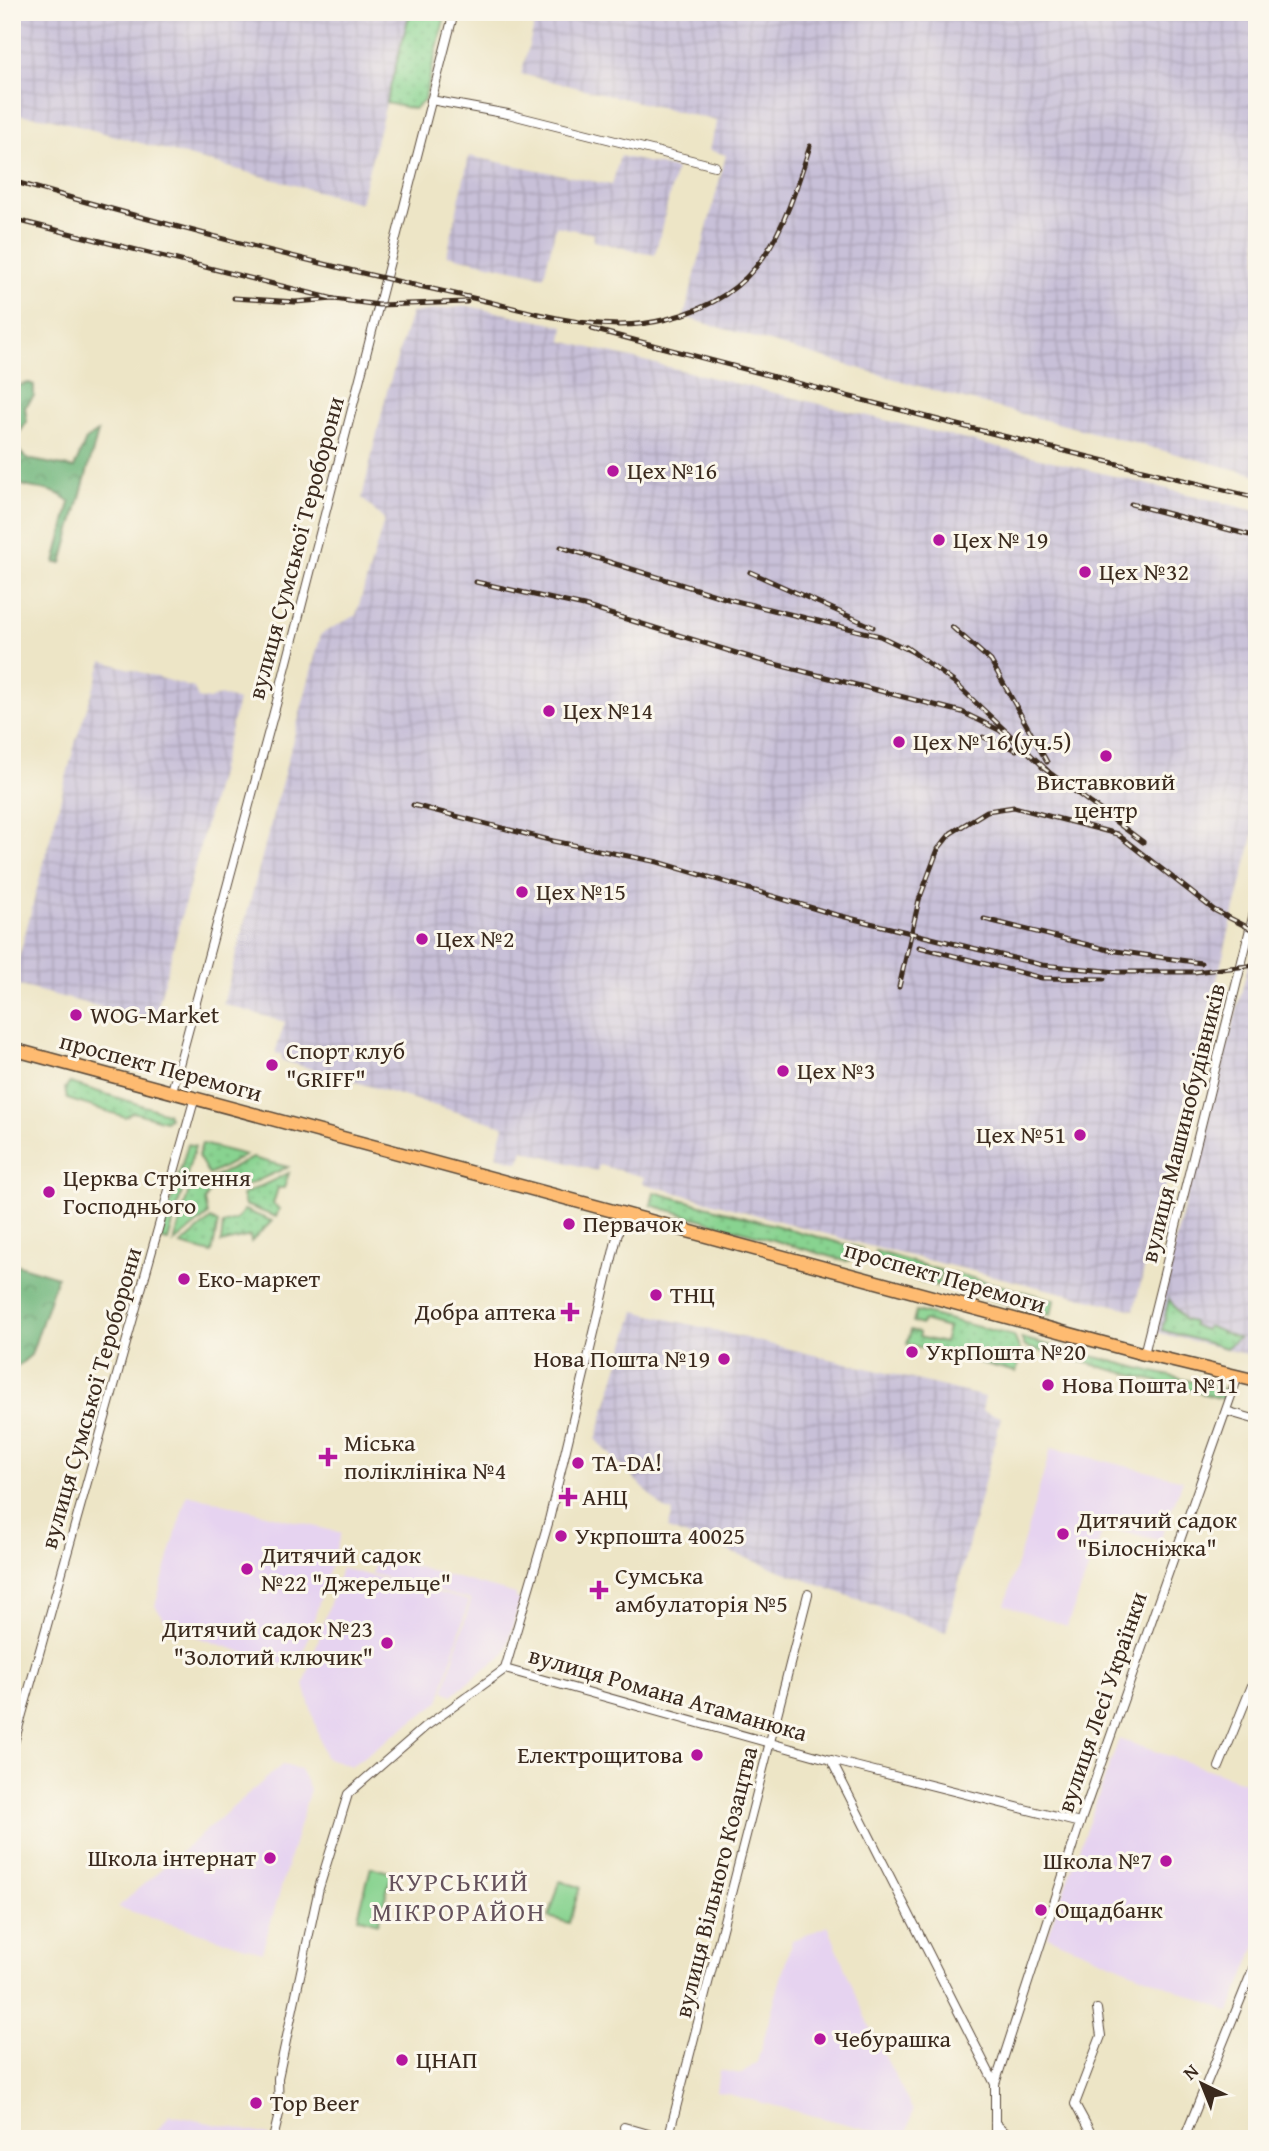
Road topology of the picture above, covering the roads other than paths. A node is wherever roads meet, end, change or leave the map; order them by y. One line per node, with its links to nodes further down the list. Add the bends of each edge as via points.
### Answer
1 (454, 12): 2 (street, вулиця Сумської Тероборони)
2 (431, 100): 3 (street, via 508,114); 6 (street, вулиця Сумської Тероборони)
3 (715, 166)
4 (1257, 901): 9 (street, вулиця Машинобудівників)
5 (12, 1049): 6 (main road, проспект Перемоги)
6 (172, 1091): 7 (main road, проспект Перемоги)
7 (195, 1097): 8 (main road, проспект Перемоги); 18 (street, вулиця Сумської Тероборони)
8 (623, 1212): 9 (main road, проспект Перемоги); 15 (street, via 549,1520)
9 (1144, 1354): 10 (main road, проспект Перемоги)
10 (1238, 1376): 11 (main road, проспект Перемоги); 12 (street, вулиця Лесі Українки)
11 (1257, 1381)
12 (1226, 1411): 13 (street); 21 (street, вулиця Лесі Українки)
13 (1257, 1420)
14 (808, 1594): 17 (street, вулиця Вільного Козацтва)
15 (505, 1669): 17 (street, вулиця Романа Атаманюка); 27 (street, вулиця Романа Атаманюка, via 425,1727 348,1794 319,1888 278,2078 279,2114)
16 (1257, 1673): 20 (street)
17 (771, 1743): 19 (street, вулиця Романа Атаманюка); 28 (street, вулиця Вільного Козацтва)
18 (12, 1750)
19 (831, 1760): 21 (street); 24 (street, вулиця Романа Атаманюка)
20 (1219, 1767)
21 (1080, 1823): 24 (street, вулиця Лесі Українки)
22 (1257, 1959): 32 (street)
23 (1097, 2009): 31 (street, via 1101,2036 1075,2104)
24 (995, 2084): 25 (street, вулиця Романа Атаманюка)
25 (995, 2123): 29 (street, вулиця Романа Атаманюка); 30 (street)
26 (624, 2127): 28 (street)
27 (273, 2139)
28 (667, 2139)
29 (995, 2139)
30 (1012, 2139)
31 (1094, 2139)
32 (1184, 2139)

